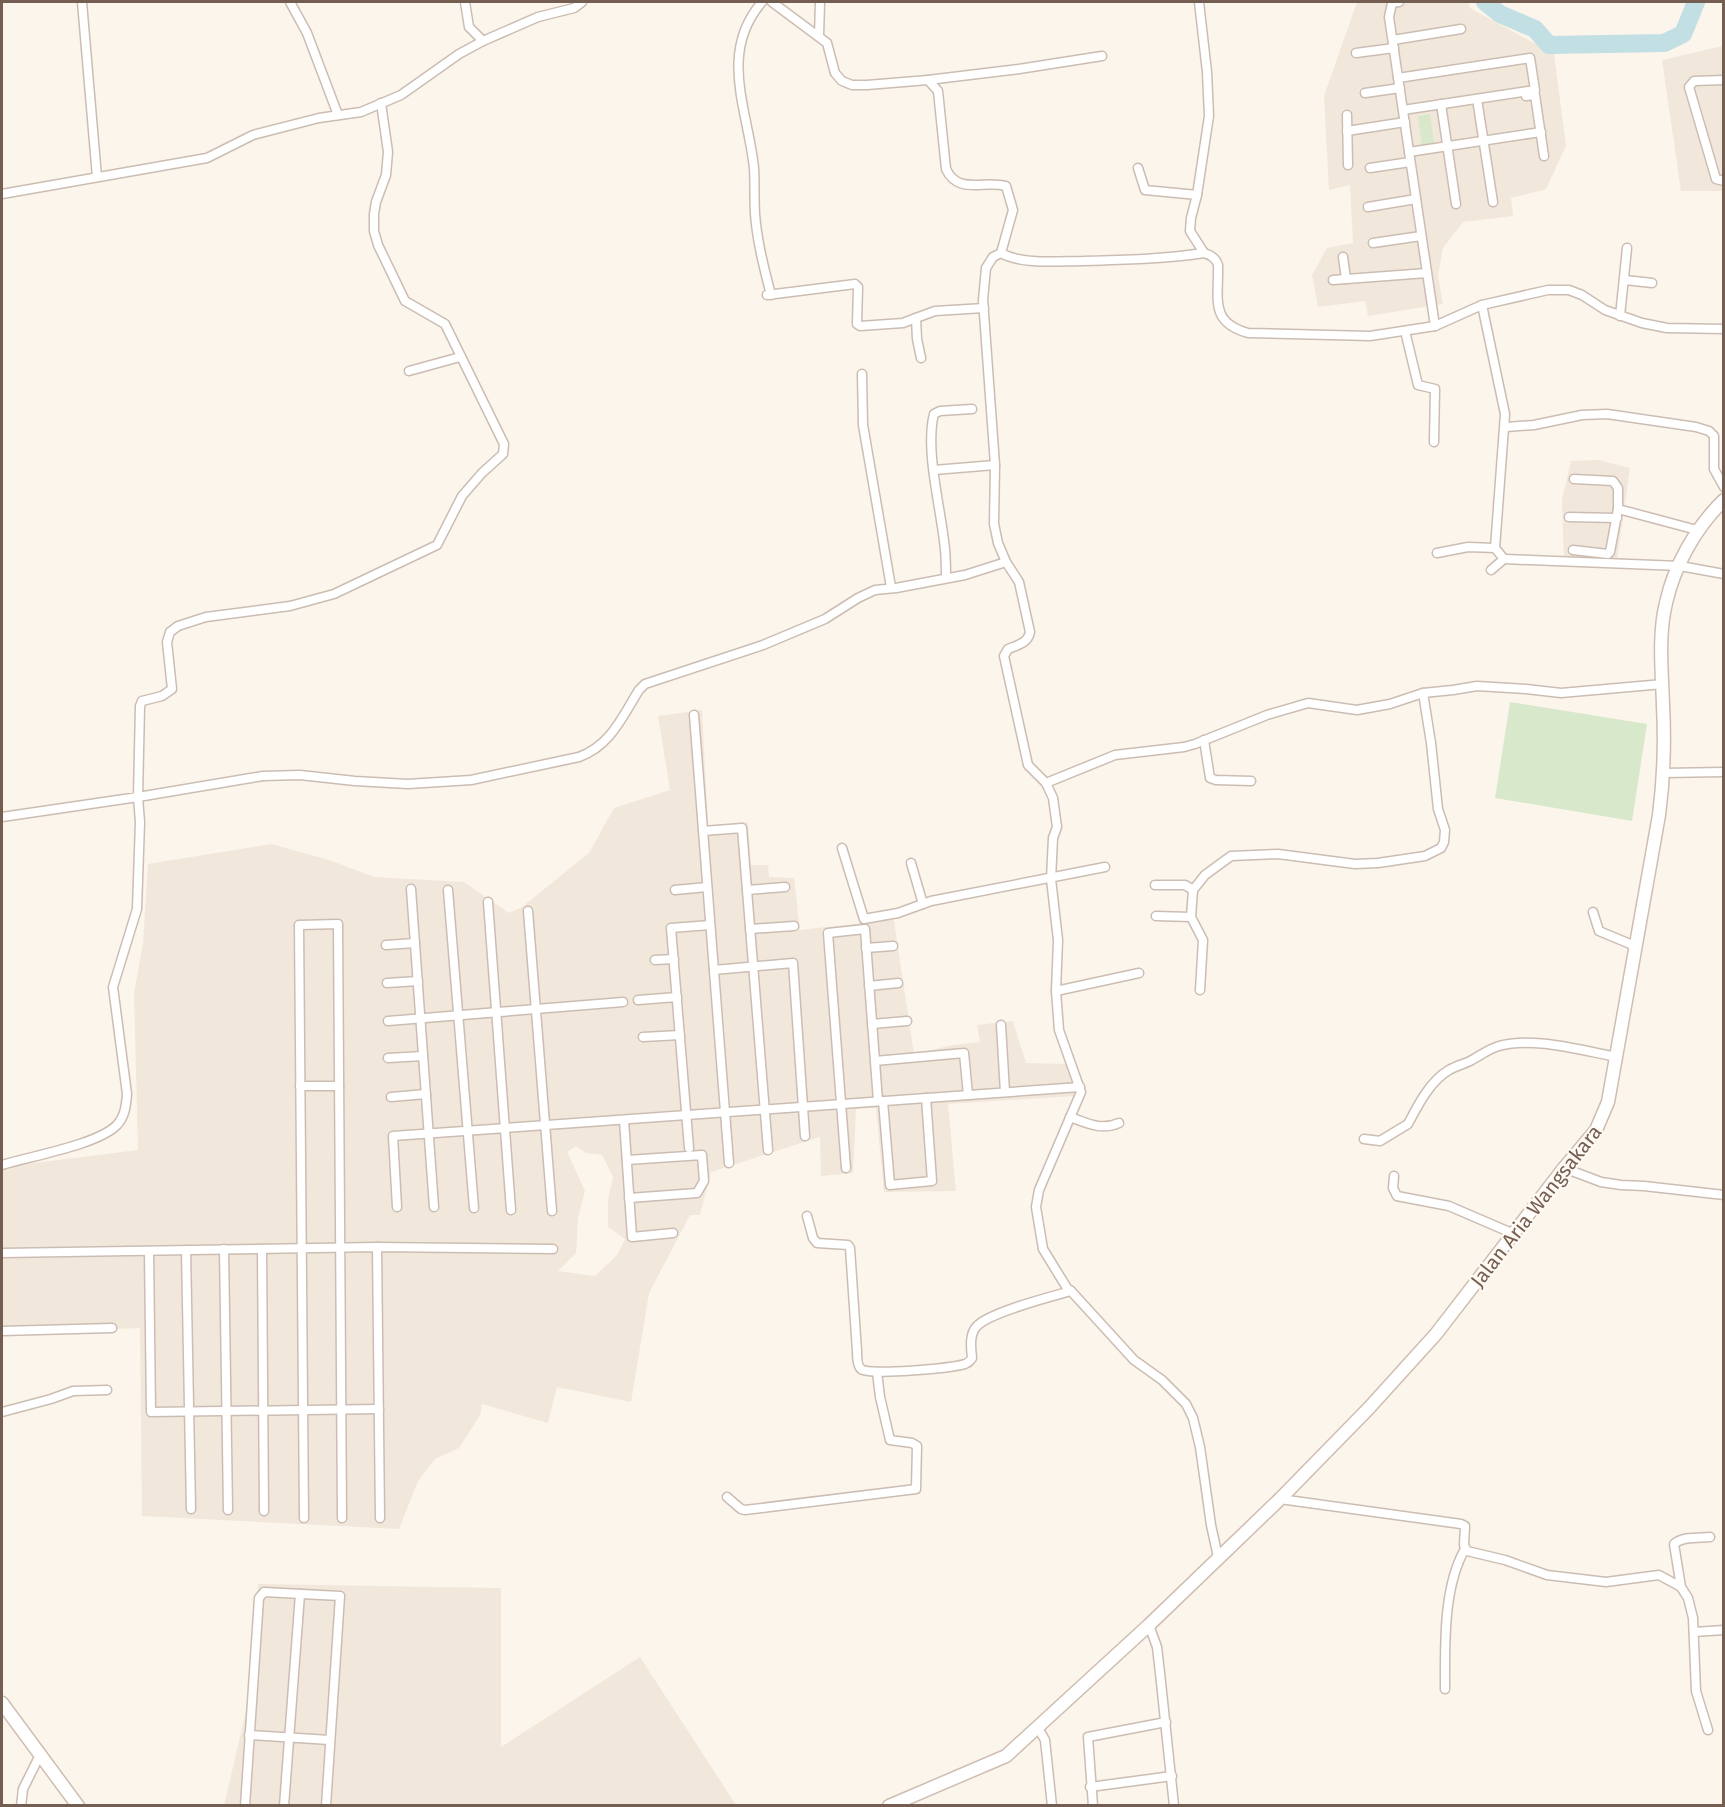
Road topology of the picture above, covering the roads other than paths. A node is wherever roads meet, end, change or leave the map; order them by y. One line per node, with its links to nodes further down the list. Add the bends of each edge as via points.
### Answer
1 (82, 2): 37 (street)
2 (290, 2): 24 (street, via 307,33)
3 (465, 2): 12 (street, via 469,27)
4 (582, 2): 12 (street)
5 (762, 2): 59 (street, via 744,30 738,58 754,165 758,240 768,295 855,284 860,326 903,323)
6 (772, 2): 11 (street)
7 (820, 2): 11 (street)
8 (1199, 2): 40 (street, via 1209,116)
9 (1399, 2): 13 (street, via 1390,6)
10 (1461, 30): 13 (street)
11 (819, 36): 17 (street, via 827,43 835,73 842,81 867,85)
12 (483, 41): 22 (street)
13 (1393, 44): 14 (street); 16 (street)
14 (1356, 53)
15 (1102, 56): 17 (street)
16 (1398, 78): 19 (street); 21 (street, via 1530,58 1534,90)
17 (928, 80): 48 (street, via 938,91 949,177 960,184 1006,186 1013,210)
18 (1724, 80): 38 (street, via 1694,81 1689,87 1716,179)
19 (1400, 88): 20 (street); 26 (street)
20 (1365, 93)
21 (1477, 101): 23 (street); 28 (street, via 1535,94); 29 (street)
22 (381, 103): 24 (street, via 361,112); 63 (street, via 388,152 386,175 374,214 378,245 405,302 445,324)
23 (1442, 106): 26 (street); 30 (street)
24 (338, 115): 37 (street, via 253,135 207,158)
25 (1347, 115): 27 (street)
26 (1404, 115): 27 (street); 31 (street)
27 (1347, 131): 34 (street)
28 (1541, 132): 29 (street); 32 (street)
29 (1484, 141): 30 (street); 42 (street)
30 (1447, 146): 31 (street); 43 (street)
31 (1409, 152): 33 (street)
32 (1544, 156)
33 (1410, 162): 36 (street); 41 (street)
34 (1348, 165)
35 (1138, 168): 40 (street, via 1145,190)
36 (1370, 168)
37 (97, 177): 39 (street)
38 (1724, 181)
39 (2, 194)
40 (1197, 195): 49 (street, via 1190,231)
41 (1416, 199): 44 (street); 45 (street)
42 (1493, 202)
43 (1456, 204)
44 (1368, 207)
45 (1421, 236): 46 (street); 51 (street)
46 (1373, 243)
47 (1627, 248): 54 (street)
48 (1000, 254): 49 (street, via 1051,261 1164,259); 57 (street, via 986,268)
49 (1204, 254): 62 (street, via 1217,260 1219,312 1225,322 1238,330 1370,336)
50 (1343, 257): 52 (street)
51 (1427, 273): 52 (street); 60 (street)
52 (1346, 279): 53 (street)
53 (1333, 280)
54 (1624, 280): 55 (street); 58 (street)
55 (1652, 284)
56 (1482, 305): 58 (street, via 1538,292 1569,290); 60 (street); 68 (street)
57 (984, 308): 59 (street, via 935,311); 70 (street)
58 (1620, 316): 61 (street, via 1667,328)
59 (915, 318): 64 (street)
60 (1435, 326): 62 (street)
61 (1724, 329)
62 (1405, 330): 69 (street, via 1418,385 1435,389)
63 (460, 357): 65 (street); 96 (street, via 504,444 504,454 462,496 437,544 334,594 290,606 206,617 173,629 167,642 172,689 142,701 140,706)
64 (921, 358)
65 (409, 371)
66 (862, 374): 87 (street, via 864,436)
67 (972, 409): 71 (street, via 934,414)
68 (1506, 427): 73 (street, via 1607,414 1696,427 1714,436 1714,469); 78 (street)
69 (1434, 442)
70 (995, 465): 71 (street); 82 (street, via 995,533)
71 (934, 470): 86 (street)
72 (1574, 480): 75 (street, via 1613,481 1618,488)
73 (1724, 487)
74 (1724, 500): 77 (street, Jalan Aria Wangsakara)
75 (1618, 514): 76 (street); 77 (street); 79 (street, via 1608,554)
76 (1569, 517)
77 (1697, 530): 83 (street, Jalan Aria Wangsakara)
78 (1495, 548): 80 (street, via 1468,547); 81 (street)
79 (1573, 550)
80 (1437, 553)
81 (1504, 559): 83 (street); 84 (street)
82 (1006, 562): 86 (street); 95 (street, via 1019,582 1030,632 1025,642 1006,651 1004,656 1028,765)
83 (1680, 566): 85 (street); 88 (street, Jalan Aria Wangsakara, via 1663,621)
84 (1491, 570)
85 (1724, 574)
86 (946, 578): 87 (street)
87 (891, 587): 96 (street, via 875,590 825,619 763,645 645,684 608,739 593,752 579,757 471,780 408,784 300,775 263,776)
88 (1663, 684): 89 (street, via 1561,693 1477,686); 93 (street, Jalan Aria Wangsakara)
89 (1423, 693): 91 (street, via 1357,710 1308,703); 109 (street, via 1438,809 1445,830 1441,848 1425,856 1355,864 1278,854 1231,856 1205,875)
90 (694, 715): 98 (street)
91 (1204, 740): 94 (street, via 1210,778); 95 (street, via 1184,747 1115,755)
92 (1724, 772): 93 (street)
93 (1665, 773): 123 (street, Jalan Aria Wangsakara)
94 (1251, 781)
95 (1046, 783): 102 (street, via 1053,798 1057,827)
96 (138, 797): 97 (street); 180 (street, via 137,909 113,987 127,1094 125,1112 117,1125 98,1138)
97 (2, 817)
98 (703, 831): 104 (street); 108 (street, via 742,828)
99 (842, 848): 112 (street, via 864,919)
100 (910, 862): 112 (street)
101 (1105, 867): 102 (street)
102 (1051, 879): 112 (street); 135 (street, via 1058,940)
103 (1155, 885): 109 (street, via 1185,885)
104 (707, 887): 107 (street); 117 (street)
105 (785, 887): 108 (street)
106 (411, 889): 120 (street)
107 (675, 890)
108 (747, 890): 119 (street)
109 (1193, 890): 116 (street)
110 (448, 891): 141 (street)
111 (488, 902): 140 (street)
112 (923, 904)
113 (528, 911): 139 (street)
114 (1593, 912): 123 (street, via 1599,931)
115 (1156, 916): 116 (street)
116 (1191, 917): 134 (street, via 1203,940)
117 (710, 925): 125 (street, via 671,928); 128 (street)
118 (794, 926): 119 (street)
119 (750, 929): 127 (street)
120 (415, 943): 121 (street); 130 (street)
121 (386, 945)
122 (893, 946): 124 (street)
123 (1635, 946): 150 (street, Jalan Aria Wangsakara)
124 (866, 948): 133 (street); 162 (street, via 865,930 828,933)
125 (674, 959): 126 (street); 136 (street)
126 (655, 960)
127 (753, 967): 128 (street); 163 (street, via 793,963); 164 (street)
128 (714, 970): 165 (street)
129 (1139, 973): 135 (street)
130 (417, 981): 131 (street); 142 (street)
131 (387, 983)
132 (898, 983): 133 (street)
133 (869, 986): 145 (street)
134 (1200, 990)
135 (1056, 991): 155 (street, via 1059,1030)
136 (677, 997): 137 (street); 147 (street)
137 (638, 1000)
138 (623, 1002): 139 (street)
139 (536, 1009): 140 (street); 170 (street)
140 (496, 1012): 141 (street); 171 (street)
141 (458, 1015): 142 (street); 172 (street)
142 (420, 1018): 143 (street); 149 (street)
143 (388, 1021)
144 (907, 1021): 145 (street)
145 (872, 1024): 152 (street)
146 (1001, 1025): 156 (street)
147 (680, 1035): 148 (street); 166 (street)
148 (643, 1037)
149 (423, 1056): 151 (street); 157 (street)
150 (1617, 1057): 175 (street, via 1530,1043 1500,1045 1440,1077 1404,1128 1380,1141); 182 (street, Jalan Aria Wangsakara, via 1604,1117)
151 (388, 1058)
152 (875, 1061): 158 (street, via 964,1053); 161 (street)
153 (300, 1086): 154 (street); 154 (street, via 299,925 338,924); 195 (street)
154 (339, 1086): 196 (street)
155 (1080, 1087): 156 (street); 167 (street)
156 (1005, 1092): 158 (street)
157 (426, 1094): 159 (street); 173 (street)
158 (968, 1095): 160 (street)
159 (391, 1097)
160 (926, 1098): 161 (street); 161 (street, via 932,1181 890,1185)
161 (881, 1101): 162 (street)
162 (841, 1104): 163 (street); 181 (street)
163 (803, 1107): 164 (street); 174 (street)
164 (765, 1110): 165 (street); 177 (street)
165 (725, 1112): 166 (street); 179 (street)
166 (686, 1115): 168 (street); 176 (street)
167 (1070, 1117): 169 (street, via 1107,1128); 203 (street, via 1039,1190 1036,1207 1043,1249)
168 (624, 1120): 170 (street); 178 (street)
169 (1119, 1123)
170 (546, 1125): 171 (street); 190 (street)
171 (505, 1128): 172 (street); 189 (street)
172 (468, 1131): 173 (street); 188 (street)
173 (428, 1133): 186 (street, via 393,1136); 187 (street)
174 (805, 1136)
175 (1364, 1138)
176 (689, 1148)
177 (768, 1150)
178 (627, 1160): 185 (street); 185 (street, via 702,1155 704,1181 697,1193)
179 (729, 1163)
180 (2, 1165)
181 (846, 1168)
182 (1564, 1168): 184 (street, via 1601,1182); 193 (street, Jalan Aria Wangsakara)
183 (1394, 1176): 193 (street, via 1397,1196 1449,1206)
184 (1724, 1195)
185 (629, 1198): 192 (street, via 632,1237)
186 (397, 1207)
187 (434, 1207)
188 (474, 1208)
189 (511, 1210)
190 (552, 1211)
191 (807, 1216): 206 (street, via 817,1243 843,1243 850,1248 859,1367)
192 (673, 1233)
193 (1514, 1234): 216 (street, Jalan Aria Wangsakara, via 1436,1334)
194 (377, 1247): 196 (street); 198 (street); 208 (street)
195 (302, 1248): 196 (street); 197 (street); 209 (street)
196 (340, 1248): 210 (street)
197 (262, 1249): 200 (street); 212 (street)
198 (553, 1249)
199 (186, 1250): 200 (street); 201 (street); 214 (street)
200 (224, 1250): 211 (street)
201 (149, 1251): 202 (street); 214 (street, via 151,1412)
202 (2, 1253)
203 (1071, 1291): 206 (street, via 977,1325 971,1341 972,1358 966,1363); 225 (street, via 1134,1360 1186,1404 1200,1447)
204 (112, 1328): 205 (street)
205 (2, 1331)
206 (877, 1372): 215 (street, via 890,1440 917,1446 916,1489 746,1510)
207 (107, 1390): 213 (street, via 73,1391)
208 (379, 1409): 210 (street); 222 (street)
209 (303, 1410): 210 (street); 212 (street); 220 (street)
210 (341, 1410): 221 (street)
211 (226, 1411): 212 (street); 214 (street); 218 (street)
212 (262, 1411): 219 (street)
213 (2, 1412)
214 (189, 1412): 217 (street)
215 (726, 1497)
216 (1280, 1499): 224 (street, via 1461,1524 1465,1526); 225 (street, Jalan Aria Wangsakara)
217 (191, 1509)
218 (228, 1510)
219 (264, 1511)
220 (304, 1518)
221 (342, 1518)
222 (380, 1518)
223 (1710, 1537): 226 (street, via 1676,1540)
224 (1465, 1549): 226 (street, via 1547,1575 1606,1582 1659,1575); 231 (street, via 1458,1561 1447,1610)
225 (1218, 1557): 228 (street, Jalan Aria Wangsakara)
226 (1682, 1587): 230 (street)
227 (300, 1594): 236 (street, via 264,1592 259,1598); 237 (street); 238 (street, via 340,1596)
228 (1149, 1625): 233 (street, via 1156,1647); 234 (street, Jalan Aria Wangsakara)
229 (1724, 1630): 230 (street)
230 (1694, 1632): 235 (street, via 1696,1691)
231 (1445, 1689)
232 (2, 1703): 239 (street)
233 (1166, 1722): 240 (street); 241 (street, via 1088,1737)
234 (1038, 1728): 247 (street, Jalan Aria Wangsakara, via 1006,1756); 248 (street, via 1045,1740)
235 (1708, 1730)
236 (249, 1736): 237 (street); 244 (street)
237 (288, 1737): 238 (street); 245 (street)
238 (330, 1740): 246 (street)
239 (40, 1755): 242 (street, via 23,1789); 243 (street)
240 (1172, 1776): 241 (street); 250 (street)
241 (1090, 1787): 249 (street)
242 (21, 1806)
243 (78, 1806)
244 (245, 1806)
245 (284, 1806)
246 (326, 1806)
247 (889, 1806)
248 (1052, 1806)
249 (1092, 1806)
250 (1174, 1806)

